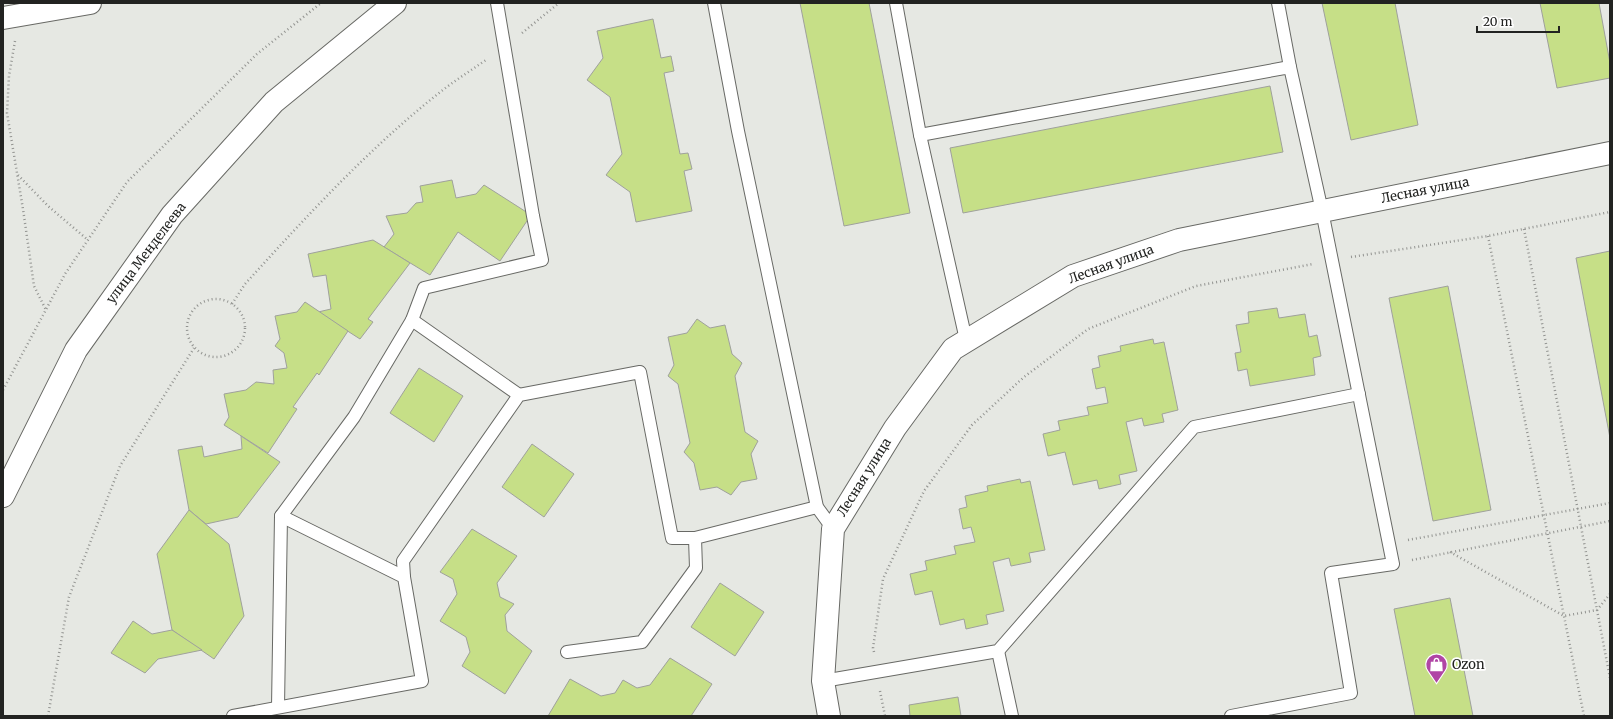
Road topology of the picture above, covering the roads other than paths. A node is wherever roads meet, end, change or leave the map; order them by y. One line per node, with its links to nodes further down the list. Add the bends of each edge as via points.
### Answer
1 (90, 3): 7 (street)
2 (395, 3): 16 (street, улица Менделеева, via 274,102 172,214 76,350)
3 (497, 3): 12 (lane, via 542,260 424,288)
4 (714, 3): 17 (lane, via 738,132)
5 (896, 3): 9 (lane)
6 (1278, 3): 8 (lane)
7 (12, 17)
8 (1290, 67): 9 (lane); 11 (lane)
9 (920, 135): 13 (lane)
10 (1610, 153): 11 (street, Лесная улица)
11 (1322, 211): 13 (street, Лесная улица, via 1179,240 1073,276); 14 (lane)
12 (412, 320): 15 (lane); 18 (lane, via 354,417)
13 (966, 340): 19 (street, Лесная улица, via 953,349 895,428)
14 (1359, 394): 22 (lane, via 1194,428); 29 (lane, via 1392,564 1331,573 1351,693)
15 (519, 395): 20 (lane, via 640,372 672,538); 21 (lane, via 403,561)
16 (3, 496)
17 (817, 507): 19 (lane); 20 (lane)
18 (282, 516): 21 (lane); 25 (lane)
19 (833, 529): 24 (street, Лесная улица)
20 (695, 538): 23 (lane, via 696,568 642,642)
21 (404, 577): 25 (lane, via 422,681)
22 (998, 651): 24 (lane); 28 (lane)
23 (567, 652)
24 (823, 681): 27 (street, Лесная улица)
25 (278, 707): 26 (lane)
26 (233, 716)
27 (829, 716)
28 (1012, 716)
29 (1231, 716)

